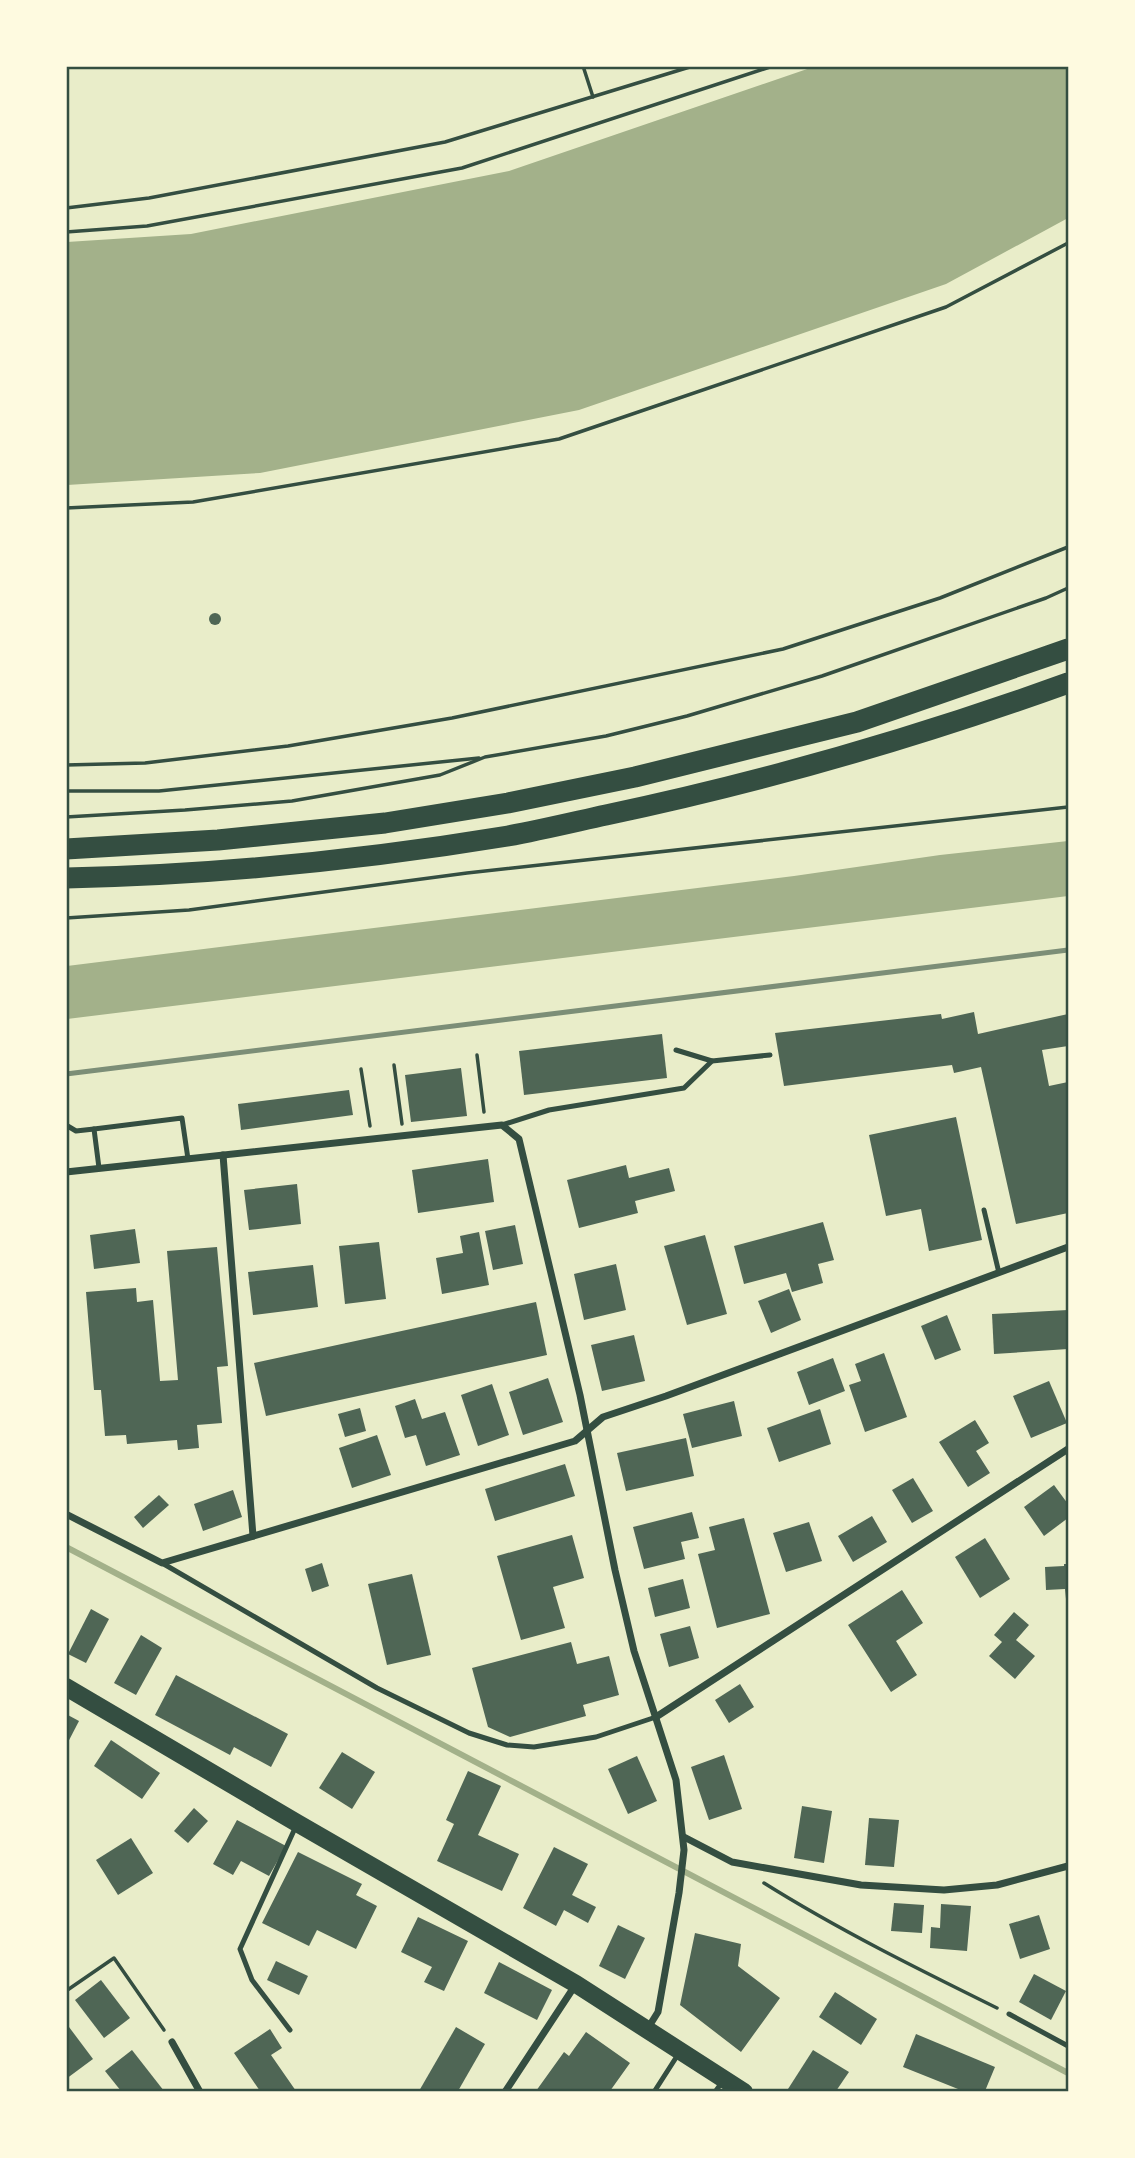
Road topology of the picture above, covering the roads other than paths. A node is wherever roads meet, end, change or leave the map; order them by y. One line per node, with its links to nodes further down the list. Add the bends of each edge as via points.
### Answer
1 (1069, 640): 2 (highway)
2 (1060, 652): 4 (highway, via 857,722 521,800 385,823)
3 (1069, 683): 5 (highway, via 755,781 509,836 217,873)
4 (66, 849)
5 (66, 878)
6 (676, 1050): 8 (lane)
7 (770, 1055): 8 (lane)
8 (712, 1061): 10 (lane, via 684,1088 549,1111)
9 (66, 1125): 11 (lane, via 76,1131)
10 (502, 1125): 12 (street); 19 (street, via 519,1139)
11 (94, 1129): 13 (lane, via 182,1118); 14 (lane)
12 (223, 1155): 13 (street); 22 (street)
13 (188, 1159): 14 (street)
14 (99, 1168): 15 (street)
15 (66, 1172)
16 (984, 1210): 18 (lane)
17 (1069, 1247): 18 (street)
18 (999, 1273): 19 (street, via 603,1417)
19 (587, 1433): 22 (street, via 575,1441); 25 (street, via 634,1651)
20 (1069, 1449): 25 (street)
21 (66, 1514): 23 (street)
22 (253, 1536): 23 (street)
23 (162, 1563): 25 (lane, via 377,1688 468,1733 507,1745 534,1747 596,1737)
24 (66, 1687): 26 (main road)
25 (656, 1717): 27 (street, via 676,1780)
26 (297, 1824): 29 (main road); 32 (lane, via 240,1949 252,1980)
27 (684, 1837): 28 (street, via 732,1862 861,1885 944,1890 997,1885); 31 (street, via 679,1894 657,2012)
28 (1069, 1866)
29 (576, 1984): 31 (main road); 38 (street)
30 (1009, 2014): 34 (lane)
31 (648, 2028): 35 (main road)
32 (290, 2030)
33 (172, 2042): 37 (street)
34 (1069, 2046)
35 (681, 2050): 36 (main road); 39 (lane)
36 (720, 2085): 40 (main road)
37 (200, 2091)
38 (505, 2091)
39 (654, 2091)
40 (744, 2091)

